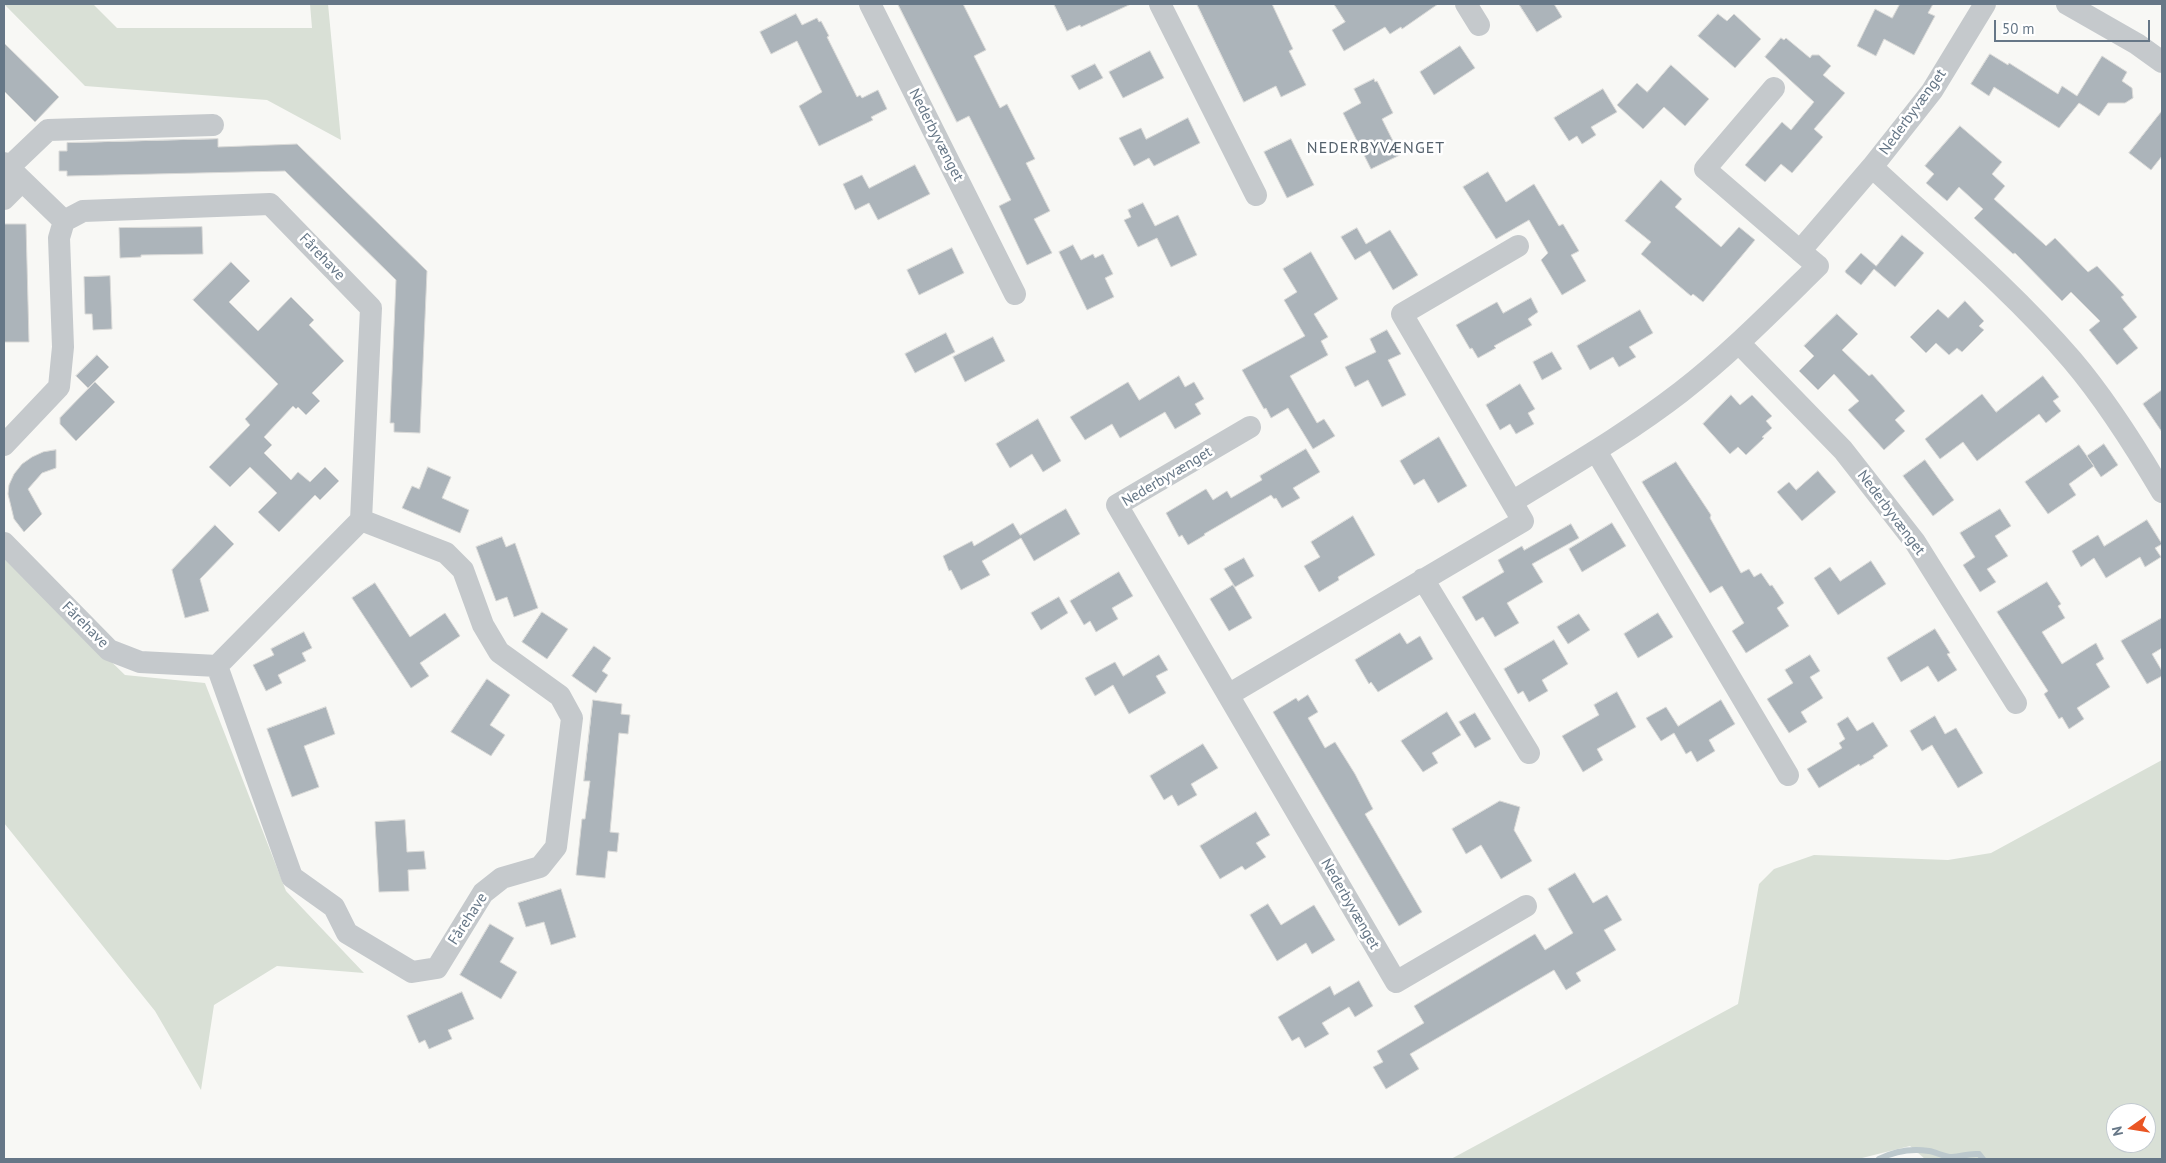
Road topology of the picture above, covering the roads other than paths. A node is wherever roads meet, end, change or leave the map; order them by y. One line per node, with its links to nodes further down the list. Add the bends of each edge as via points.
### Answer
1 (870, 4): 17 (street, Nederbyvænget)
2 (1160, 4): 12 (street)
3 (1466, 4): 6 (street)
4 (1984, 4): 10 (street, Nederbyvænget, via 1932,90)
5 (2067, 4): 7 (street)
6 (1479, 25)
7 (2162, 62)
8 (1774, 88): 16 (street, via 1705,169)
9 (213, 125): 11 (street, via 48,130)
10 (1872, 167): 16 (street, Nederbyvænget); 22 (street, Nederbyvænget, via 2017,301 2072,361 2129,437)
11 (10, 170): 13 (street); 14 (street)
12 (1256, 195)
13 (4, 199)
14 (64, 222): 20 (street, via 60,238 63,347 60,387); 24 (street, Fårehave, via 83,211 270,204 371,308)
15 (1518, 246): 23 (street, via 1402,314)
16 (1800, 251): 18 (street, via 1818,266)
17 (1015, 294)
18 (1739, 343): 21 (street, via 1680,392); 29 (street, Nederbyvænget, via 1843,450 1915,542)
19 (1250, 427): 28 (street, Nederbyvænget, via 1117,505)
20 (4, 446)
21 (1596, 451): 23 (street); 31 (street)
22 (2162, 492)
23 (1512, 502): 26 (street, via 1523,521)
24 (361, 520): 27 (street); 27 (street, Fårehave, via 446,553 462,570 483,625 500,652 560,696 572,718 556,847 540,867 502,878 483,892 437,968 412,972 347,934 334,907 292,877)
25 (4, 543): 27 (street, Fårehave, via 110,650 140,662)
26 (1423, 579): 28 (street); 30 (street)
27 (217, 666)
28 (1228, 695): 32 (street, Nederbyvænget, via 1396,982)
29 (2016, 703)
30 (1529, 753)
31 (1788, 775)
32 (1526, 906)

